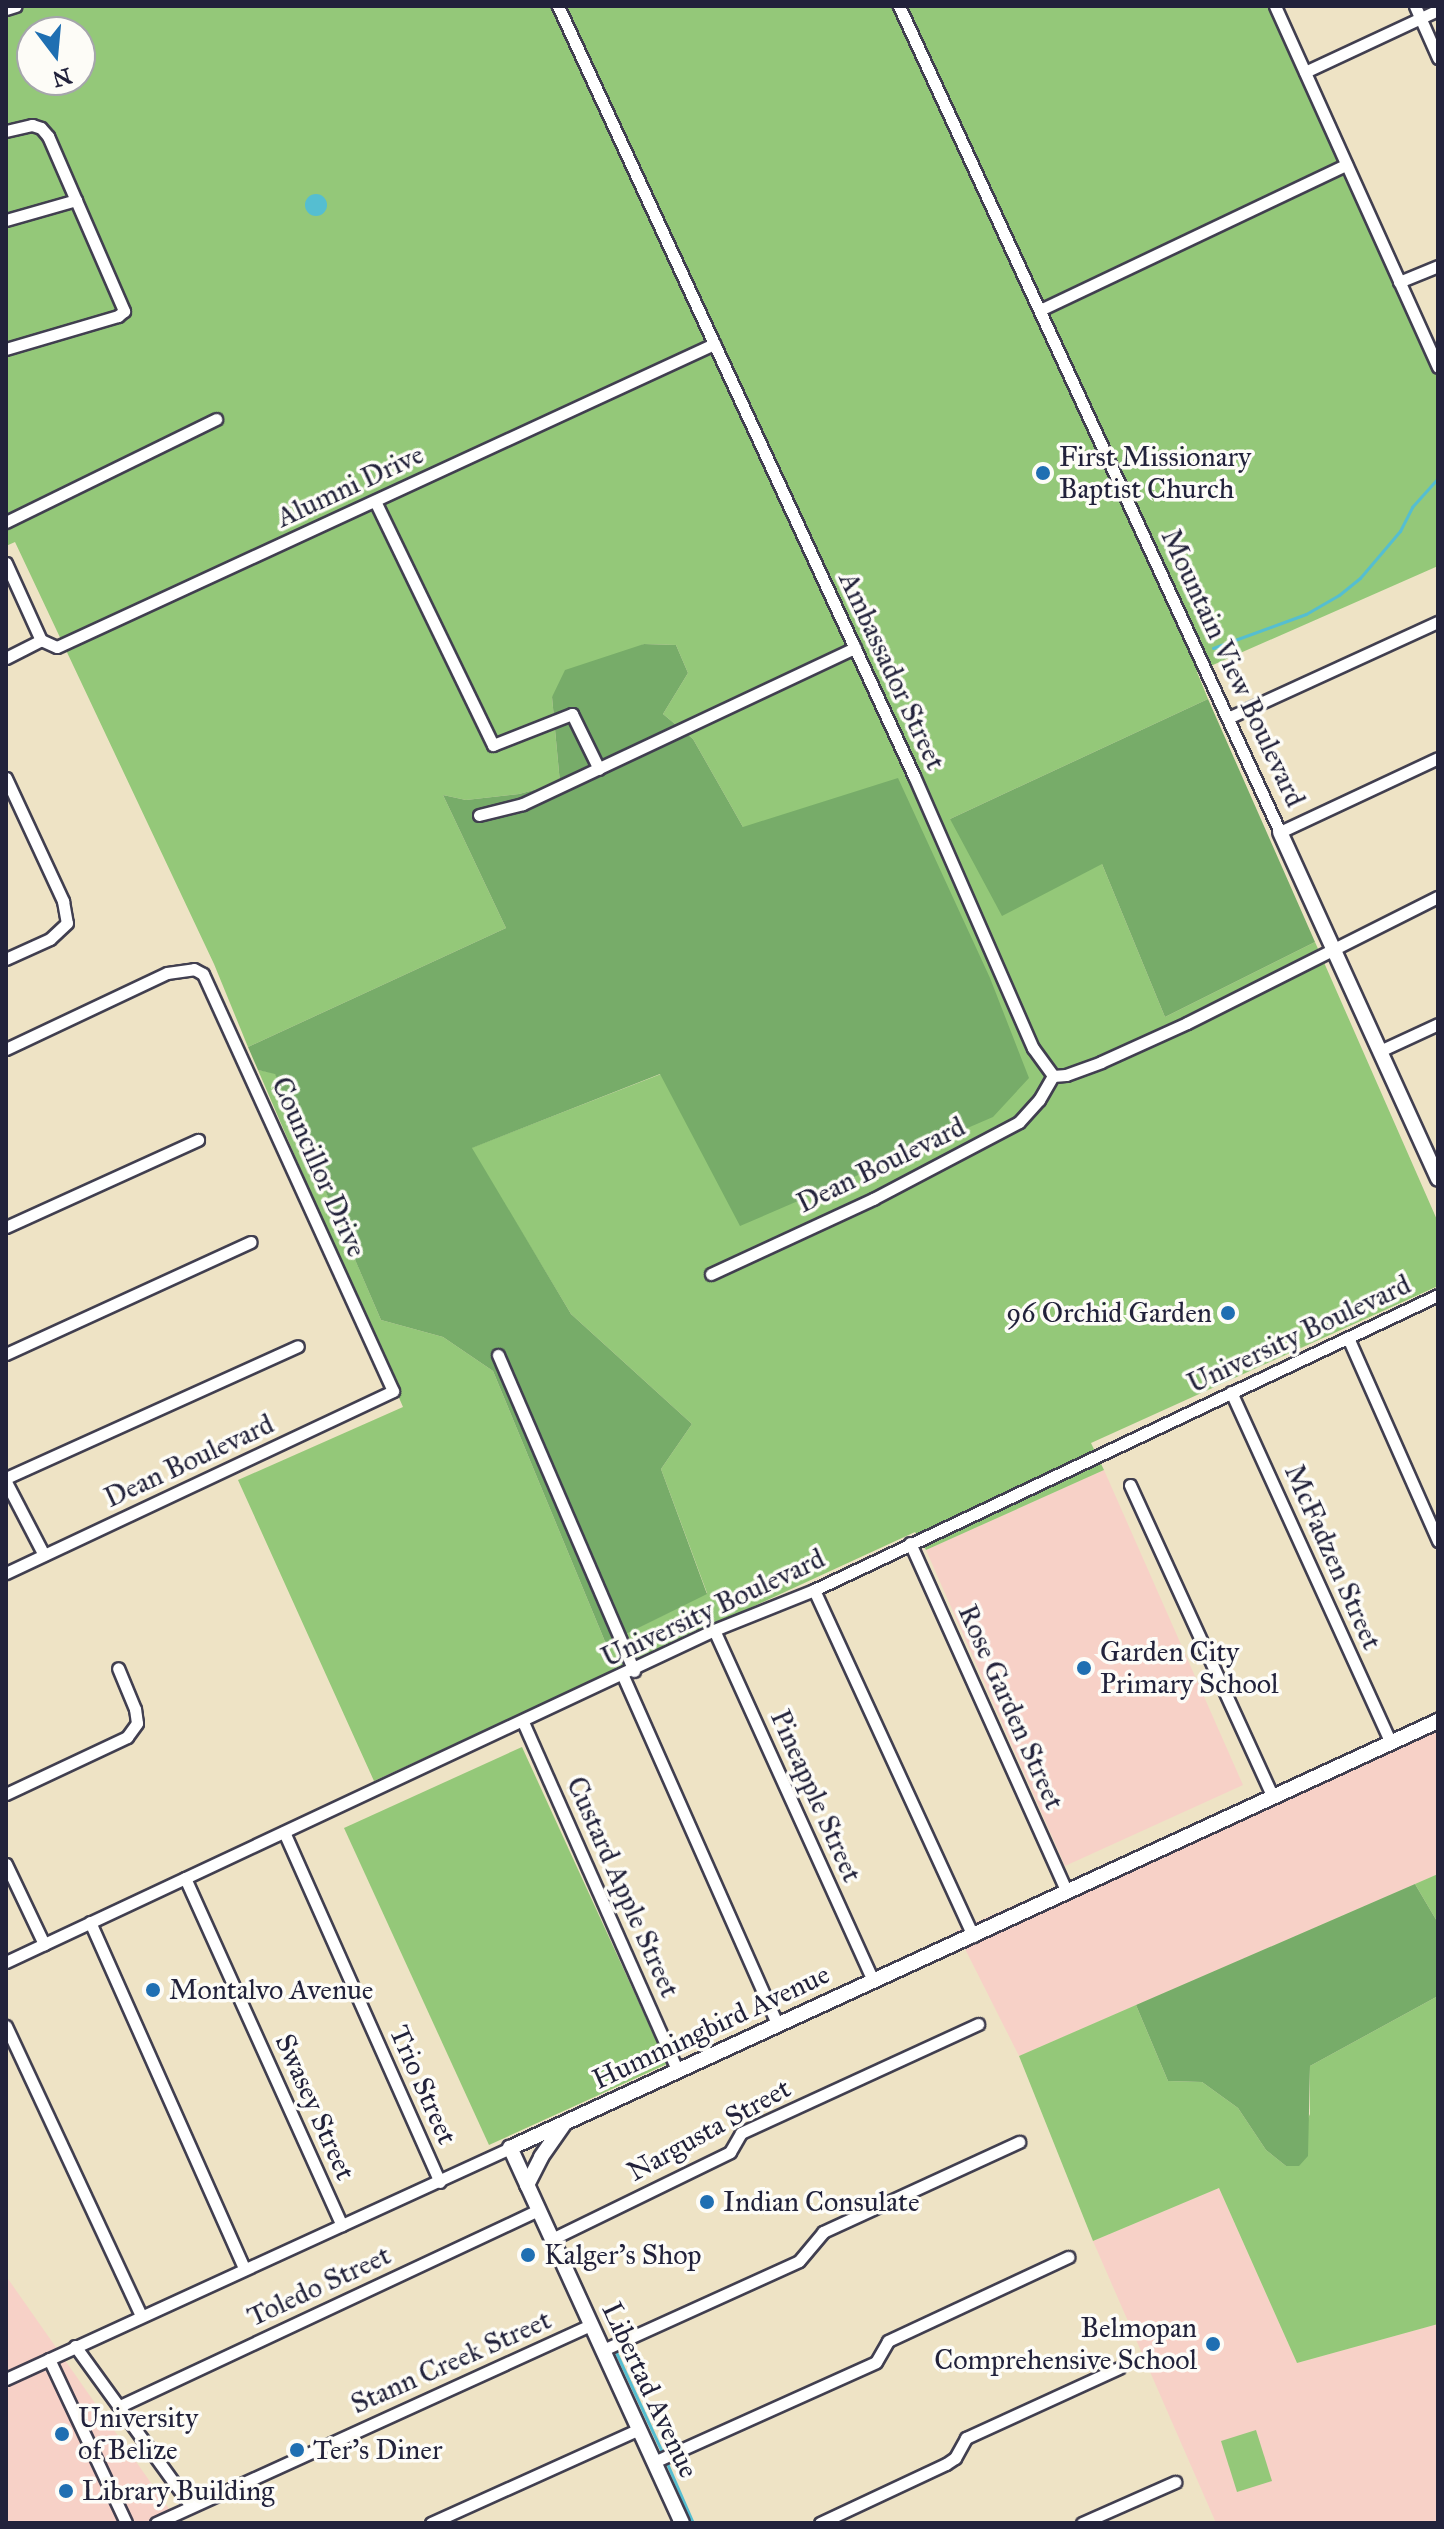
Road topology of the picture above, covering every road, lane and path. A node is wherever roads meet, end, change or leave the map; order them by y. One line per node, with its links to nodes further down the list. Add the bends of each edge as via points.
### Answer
1 (16, 6): 6 (street)
2 (558, 6): 18 (street, Ambassador Street)
3 (899, 6): 17 (street, Mountain View Boulevard)
4 (1275, 6): 10 (street)
5 (1415, 6): 8 (street)
6 (6, 9)
7 (1438, 10): 8 (street)
8 (1420, 18): 9 (street); 10 (street)
9 (1438, 58)
10 (1305, 72): 12 (street)
11 (6, 131): 13 (street, via 41,128)
12 (1346, 165): 16 (street); 17 (street)
13 (76, 200): 14 (street); 19 (street, via 124,311)
14 (6, 220)
15 (1438, 266): 16 (street)
16 (1399, 282): 20 (street)
17 (1040, 310): 29 (street, Mountain View Boulevard)
18 (714, 344): 22 (street, Alumni Drive); 27 (street, Ambassador Street)
19 (6, 349)
20 (1438, 367)
21 (216, 419): 23 (street)
22 (375, 501): 26 (street, Alumni Drive, via 57,647); 31 (street, via 493,745 572,714)
23 (6, 522)
24 (6, 563): 26 (street)
25 (1438, 622): 29 (street)
26 (41, 640): 28 (street, Alumni Drive)
27 (855, 648): 31 (street); 43 (street, Ambassador Street, via 1033,1048)
28 (6, 658)
29 (1228, 718): 36 (street, Mountain View Boulevard)
30 (1438, 758): 36 (street)
31 (599, 769): 35 (street, via 523,804)
32 (6, 778): 33 (street)
33 (20, 809): 34 (street); 39 (street, via 63,901 67,923 50,939)
34 (6, 815)
35 (479, 815)
36 (1280, 832): 38 (street, Mountain View Boulevard)
37 (1438, 897): 38 (street)
38 (1332, 948): 42 (street, Mountain View Boulevard); 43 (street, via 1130,1049)
39 (6, 959)
40 (1438, 1024): 42 (street)
41 (6, 1049): 54 (street, Councillor Drive, via 167,973 194,969 208,979)
42 (1382, 1050): 45 (street, Mountain View Boulevard)
43 (1053, 1076): 48 (street, Dean Boulevard, via 1019,1122 873,1199)
44 (198, 1140): 46 (street)
45 (1438, 1179)
46 (6, 1227)
47 (251, 1242): 52 (street)
48 (711, 1274)
49 (1438, 1295): 50 (street, University Boulevard)
50 (1349, 1340): 55 (street, University Boulevard); 58 (street)
51 (298, 1346): 56 (street)
52 (6, 1354)
53 (498, 1355): 65 (street)
54 (393, 1391): 60 (street, Dean Boulevard)
55 (1231, 1392): 59 (street, University Boulevard); 68 (street, McFadzen Street)
56 (6, 1480): 60 (street)
57 (1130, 1485): 70 (street)
58 (1438, 1541)
59 (910, 1543): 62 (street, University Boulevard); 74 (street, Rose Garden Street)
60 (44, 1555): 61 (street, Dean Boulevard)
61 (6, 1573)
62 (814, 1590): 63 (street, University Boulevard); 76 (street)
63 (714, 1630): 65 (street, University Boulevard); 79 (street, Pineapple Street)
64 (118, 1668): 69 (street, via 137,1723 127,1737)
65 (628, 1673): 67 (street, University Boulevard); 81 (street)
66 (1438, 1721): 68 (street, Hummingbird Avenue)
67 (523, 1722): 71 (street, University Boulevard); 83 (street, Custard Apple Street)
68 (1391, 1743): 70 (street, Hummingbird Avenue)
69 (6, 1794)
70 (1273, 1797): 74 (street, Hummingbird Avenue)
71 (284, 1832): 73 (street, University Boulevard); 87 (street, Trio Street)
72 (6, 1864): 77 (street)
73 (185, 1878): 75 (street, University Boulevard); 90 (street, Swasey Street)
74 (1067, 1892): 76 (street, Hummingbird Avenue)
75 (90, 1922): 77 (street, University Boulevard); 93 (street)
76 (973, 1936): 79 (street, Hummingbird Avenue)
77 (44, 1944): 78 (street, University Boulevard)
78 (6, 1962)
79 (873, 1981): 81 (street, Hummingbird Avenue)
80 (978, 2024): 91 (street, Nargusta Street, via 741,2133 730,2152)
81 (778, 2025): 83 (street, Hummingbird Avenue)
82 (6, 2026): 94 (street)
83 (678, 2071): 84 (street, Hummingbird Avenue)
84 (565, 2123): 86 (street, Hummingbird Avenue); 88 (street)
85 (1019, 2142): 97 (street, via 823,2232 799,2261)
86 (510, 2148): 87 (street, Hummingbird Avenue); 88 (street, Libertad Avenue)
87 (440, 2182): 90 (street, Hummingbird Avenue)
88 (527, 2185): 89 (street, Libertad Avenue)
89 (539, 2210): 91 (street, Libertad Avenue); 101 (street, Toledo Street)
90 (342, 2225): 93 (street, Hummingbird Avenue)
91 (552, 2239): 95 (street, Libertad Avenue)
92 (1068, 2257): 103 (street, via 888,2341 876,2362)
93 (244, 2268): 94 (street, Hummingbird Avenue)
94 (141, 2315): 96 (street, Hummingbird Avenue)
95 (591, 2325): 97 (street, Libertad Avenue); 105 (street, Stann Creek Street)
96 (75, 2346): 98 (street, Hummingbird Avenue); 101 (street)
97 (603, 2350): 102 (street, Libertad Avenue)
98 (49, 2359): 100 (street, Hummingbird Avenue); 106 (street)
99 (1119, 2368): 110 (street, via 966,2438 946,2464)
100 (6, 2379)
101 (120, 2406): 105 (street)
102 (639, 2429): 103 (street, Libertad Avenue); 108 (street)
103 (654, 2462): 109 (street, Libertad Avenue)
104 (1175, 2482): 111 (street)
105 (191, 2506): 107 (street, Stann Creek Street)
106 (126, 2523)
107 (156, 2523)
108 (431, 2523)
109 (681, 2523)
110 (820, 2523)
111 (1082, 2523)

